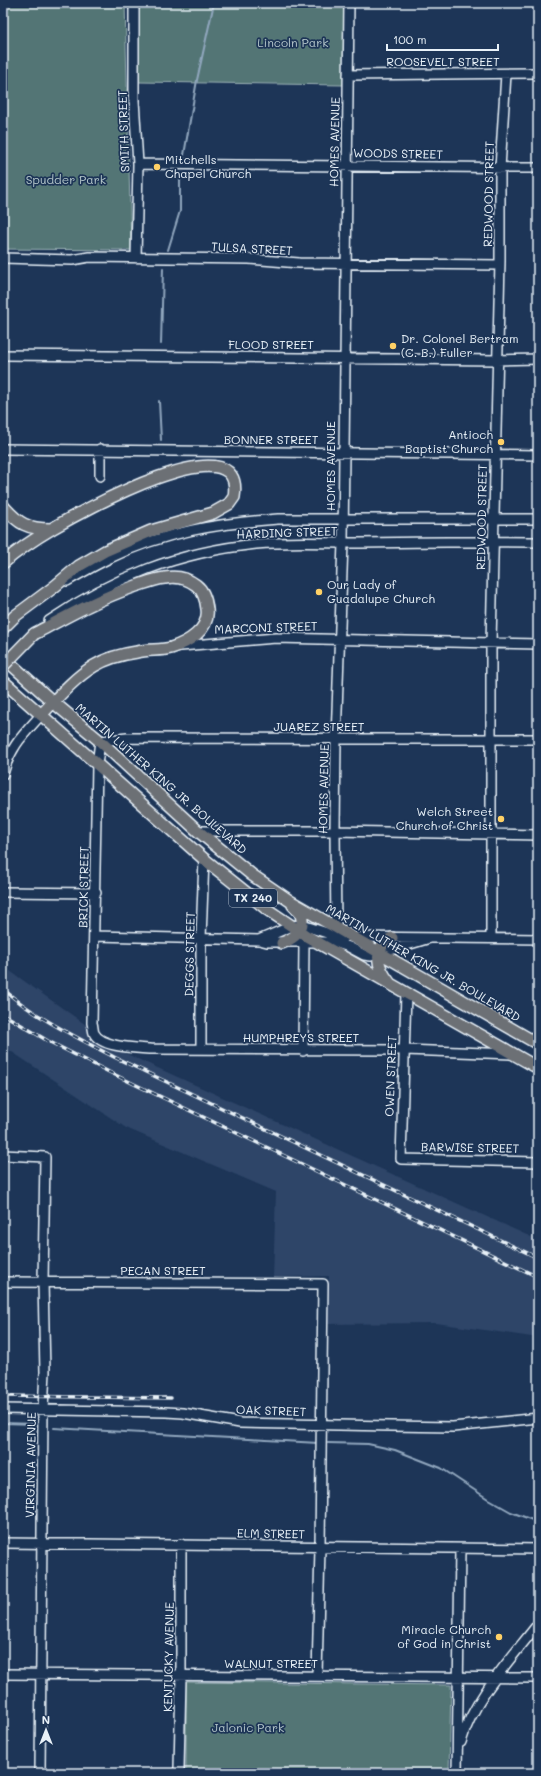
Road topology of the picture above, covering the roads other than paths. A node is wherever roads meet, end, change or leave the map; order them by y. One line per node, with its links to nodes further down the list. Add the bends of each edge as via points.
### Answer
1 (134, 3): 6 (street, SMITH STREET, via 134,100)
2 (349, 3): 5 (street, HOMES AVENUE)
3 (538, 73): 4 (street, ROOSEVELT STREET)
4 (506, 74): 5 (street, ROOSEVELT STREET); 8 (street, REDWOOD STREET)
5 (348, 75): 7 (street, HOMES AVENUE)
6 (138, 164): 7 (street, WOODS STREET); 11 (street, SMITH STREET)
7 (347, 165): 8 (street, WOODS STREET); 12 (street, HOMES AVENUE)
8 (500, 168): 9 (street, WOODS STREET); 13 (street, REDWOOD STREET)
9 (538, 168)
10 (3, 258): 11 (street, TULSA STREET)
11 (136, 258): 12 (street, TULSA STREET)
12 (346, 263): 13 (street, TULSA STREET); 15 (street, HOMES AVENUE)
13 (500, 265): 17 (street, REDWOOD STREET)
14 (3, 355): 15 (street, FLOOD STREET)
15 (345, 358): 17 (street, FLOOD STREET); 20 (street, HOMES AVENUE)
16 (538, 359): 17 (street, FLOOD STREET)
17 (497, 360): 21 (street, REDWOOD STREET)
18 (3, 449): 19 (street, BONNER STREET)
19 (100, 449): 20 (street, BONNER STREET); 23 (street)
20 (343, 452): 21 (street, BONNER STREET); 27 (street, HOMES AVENUE)
21 (495, 455): 22 (street, BONNER STREET); 25 (street, REDWOOD STREET)
22 (538, 455)
23 (100, 476)
24 (3, 506): 28 (main road, via 24,526)
25 (494, 519): 26 (street, HARDING STREET); 27 (street, HARDING STREET); 29 (street, REDWOOD STREET)
26 (538, 519)
27 (343, 520): 31 (street, HOMES AVENUE); 33 (street, HARDING STREET, via 278,519 182,532 111,557)
28 (51, 529): 32 (main road); 33 (main road, via 134,486 185,469 205,465 216,466 231,474 234,480 234,497 222,509 151,532 106,551 79,566)
29 (494, 542): 30 (street, HARDING STREET); 31 (street, HARDING STREET); 37 (street, REDWOOD STREET)
30 (538, 542)
31 (343, 543): 35 (street, HARDING STREET, via 257,544 177,558 144,569 90,595); 36 (street, HOMES AVENUE)
32 (3, 563)
33 (54, 587): 34 (main road)
34 (3, 628)
35 (34, 634): 39 (main road, via 117,592 148,582 177,577 197,586 203,594 207,613 203,625 195,636); 41 (main road, bridge)
36 (340, 640): 37 (street, MARCONI STREET); 39 (street, MARCONI STREET, via 276,638); 45 (street, HOMES AVENUE)
37 (491, 643): 38 (street, MARCONI STREET); 46 (street, REDWOOD STREET)
38 (538, 644)
39 (170, 648): 43 (main road, MARCONI STREET, via 138,651 95,666 74,681)
40 (3, 657): 43 (main road, MARTIN LUTHER KING JR. BOULEVARD / TX 240)
41 (3, 666)
42 (3, 681): 44 (main road, TX 240)
43 (53, 702): 44 (main road, MARCONI STREET); 48 (main road, MARTIN LUTHER KING JR. BOULEVARD / TX 240)
44 (41, 715): 49 (main road, TX 240); 50 (street, via 11,750)
45 (336, 739): 46 (street, JUAREZ STREET); 48 (street, JUAREZ STREET, via 127,738); 52 (street, HOMES AVENUE)
46 (492, 739): 47 (street, JUAREZ STREET); 53 (street, REDWOOD STREET)
47 (538, 739)
48 (100, 741): 49 (street, BRICK STREET); 51 (main road, MARTIN LUTHER KING JR. BOULEVARD / TX 240)
49 (97, 764): 55 (main road, TX 240); 57 (street, BRICK STREET)
50 (3, 774)
51 (198, 831): 52 (street); 58 (main road, MARTIN LUTHER KING JR. BOULEVARD / TX 240)
52 (335, 831): 53 (street); 60 (street, HOMES AVENUE)
53 (492, 834): 54 (street); 66 (street, REDWOOD STREET)
54 (538, 835)
55 (204, 859): 59 (main road, TX 240, via 268,910); 63 (street, DEGGS STREET)
56 (3, 892): 57 (street)
57 (96, 893): 61 (street, BRICK STREET)
58 (290, 902): 59 (main road, via 301,915); 60 (main road, MARTIN LUTHER KING JR. BOULEVARD / TX 240)
59 (298, 927): 62 (street); 68 (street); 69 (main road, TX 240); 70 (main road, via 297,935 292,940)
60 (336, 928): 62 (main road, MARTIN LUTHER KING JR. BOULEVARD / TX 240)
61 (95, 936): 63 (street); 75 (street, BRICK STREET, via 92,1024)
62 (352, 937): 64 (street); 72 (main road, MARTIN LUTHER KING JR. BOULEVARD / TX 240)
63 (201, 938): 68 (street); 77 (street, DEGGS STREET)
64 (392, 938): 65 (street); 72 (main road, via 386,941)
65 (430, 938): 66 (street); 72 (street)
66 (491, 938): 67 (street)
67 (538, 939)
68 (259, 940): 70 (street)
69 (318, 942): 71 (street); 72 (street, via 334,942 364,955); 73 (main road, TX 240)
70 (282, 943): 71 (street)
71 (304, 943): 79 (street)
72 (379, 953): 73 (main road, via 378,962); 76 (main road, MARTIN LUTHER KING JR. BOULEVARD / TX 240)
73 (389, 984): 74 (main road, TX 240)
74 (406, 993): 78 (street, OWEN STREET); 80 (main road, TX 240)
75 (94, 1033): 77 (street, HUMPHREYS STREET, via 100,1039 125,1047)
76 (538, 1044)
77 (201, 1049): 79 (street, HUMPHREYS STREET)
78 (405, 1050): 79 (street, HUMPHREYS STREET); 80 (street, HUMPHREYS STREET); 83 (street, OWEN STREET)
79 (303, 1051)
80 (512, 1054): 81 (main road, TX 240)
81 (538, 1068)
82 (3, 1155): 86 (street, VIRGINIA AVENUE, via 45,1157)
83 (401, 1159): 84 (street, BARWISE STREET)
84 (538, 1162)
85 (3, 1282): 86 (street, PECAN STREET)
86 (43, 1282): 88 (street, VIRGINIA AVENUE); 90 (street, PECAN STREET, via 324,1284)
87 (3, 1409): 88 (street, OAK STREET)
88 (43, 1409): 90 (street, OAK STREET, via 166,1412 240,1423); 92 (street, VIRGINIA AVENUE)
89 (538, 1418): 90 (street, OAK STREET, via 453,1427)
90 (322, 1424): 94 (street)
91 (3, 1542): 92 (street, ELM STREET)
92 (42, 1543): 93 (street, ELM STREET); 99 (street, VIRGINIA AVENUE)
93 (182, 1544): 94 (street, ELM STREET); 100 (street, KENTUCKY AVENUE)
94 (320, 1547): 95 (street, ELM STREET); 101 (street)
95 (460, 1549): 96 (street, ELM STREET); 102 (street)
96 (538, 1549)
97 (538, 1624): 103 (street)
98 (3, 1674): 99 (street, WALNUT STREET)
99 (40, 1675): 100 (street, WALNUT STREET); 107 (street, VIRGINIA AVENUE)
100 (181, 1676): 101 (street, WALNUT STREET); 106 (street, KENTUCKY AVENUE)
101 (317, 1676): 102 (street, WALNUT STREET)
102 (459, 1677): 103 (street, WALNUT STREET); 105 (street)
103 (497, 1677): 104 (street, WALNUT STREET); 105 (street, via 471,1718)
104 (538, 1678)
105 (458, 1753): 108 (street)
106 (179, 1769)
107 (40, 1773)
108 (457, 1773)

